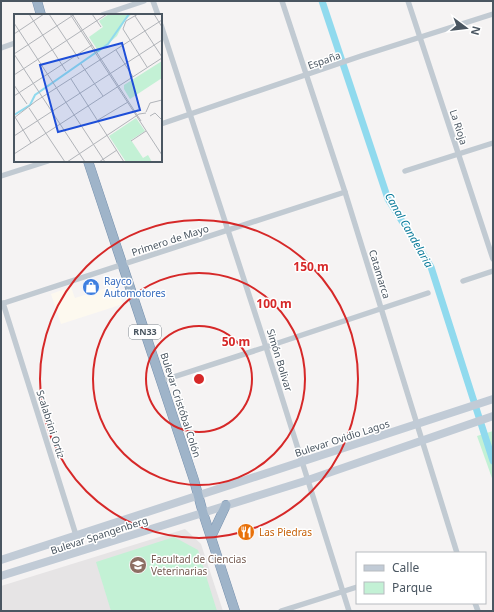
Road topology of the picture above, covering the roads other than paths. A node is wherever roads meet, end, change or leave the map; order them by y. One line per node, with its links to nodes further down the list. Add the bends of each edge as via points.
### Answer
1 (37, 1): 6 (highway)
2 (144, 1): 7 (street)
3 (153, 1): 8 (street)
4 (282, 1): 14 (street, Catamarca)
5 (408, 1): 11 (street, La Rioja)
6 (41, 14)
7 (105, 14)
8 (158, 14)
9 (493, 14): 11 (street, España)
10 (162, 28): 15 (street, Simón Bolivar)
11 (420, 38): 14 (street, España); 18 (street, La Rioja)
12 (14, 44): 13 (street)
13 (1, 48)
14 (306, 75): 15 (street, España); 23 (street, Catamarca)
15 (190, 114): 16 (street, España); 24 (street, Simón Bolivar)
16 (162, 124)
17 (493, 143): 18 (street)
18 (458, 154): 21 (street); 25 (street, La Rioja)
19 (45, 162): 22 (street)
20 (88, 162): 26 (highway, Bulevar Cristóbal Colón / RN33)
21 (405, 172)
22 (1, 176)
23 (345, 192): 24 (street, Primero de Mayo); 31 (street, Catamarca)
24 (228, 230): 26 (street, Primero de Mayo); 32 (street, Simón Bolivar)
25 (493, 259)
26 (123, 265): 30 (street, Primero de Mayo); 33 (highway, Bulevar Cristóbal Colón / RN33)
27 (493, 272): 28 (street)
28 (463, 282)
29 (428, 293): 31 (street)
30 (2, 304): 43 (street, Scalabrini Ortiz)
31 (381, 309): 32 (street); 36 (street, Catamarca)
32 (266, 347): 33 (street); 38 (street, Simón Bolivar)
33 (161, 381): 40 (highway, Bulevar Cristóbal Colón / RN33)
34 (492, 400): 36 (main road, Bulevar Ovidio Lagos)
35 (493, 416): 37 (main road)
36 (417, 424): 37 (street, Catamarca); 38 (main road, Bulevar Ovidio Lagos)
37 (422, 441): 39 (main road); 46 (street, Catamarca)
38 (301, 462): 39 (street, Simón Bolivar); 40 (main road, Bulevar Ovidio Lagos)
39 (308, 480): 41 (main road); 50 (street, Simón Bolivar)
40 (198, 496): 42 (highway, Bulevar Cristóbal Colón / RN33); 43 (main road, Bulevar Spangenberg)
41 (226, 505): 42 (main road); 44 (highway)
42 (203, 513): 44 (highway, Bulevar Cristóbal Colón / RN33); 45 (main road, Bulevar Spangenberg)
43 (76, 535): 45 (street, Scalabrini Ortiz); 47 (main road, Bulevar Spangenberg)
44 (211, 537): 51 (highway, Bulevar Cristóbal Colón / RN33)
45 (81, 551): 48 (main road, Bulevar Spangenberg)
46 (458, 552)
47 (1, 560)
48 (1, 576)
49 (356, 587): 50 (street)
50 (343, 592): 52 (street); 53 (street, Simón Bolivar)
51 (235, 611)
52 (281, 611)
53 (349, 611)

